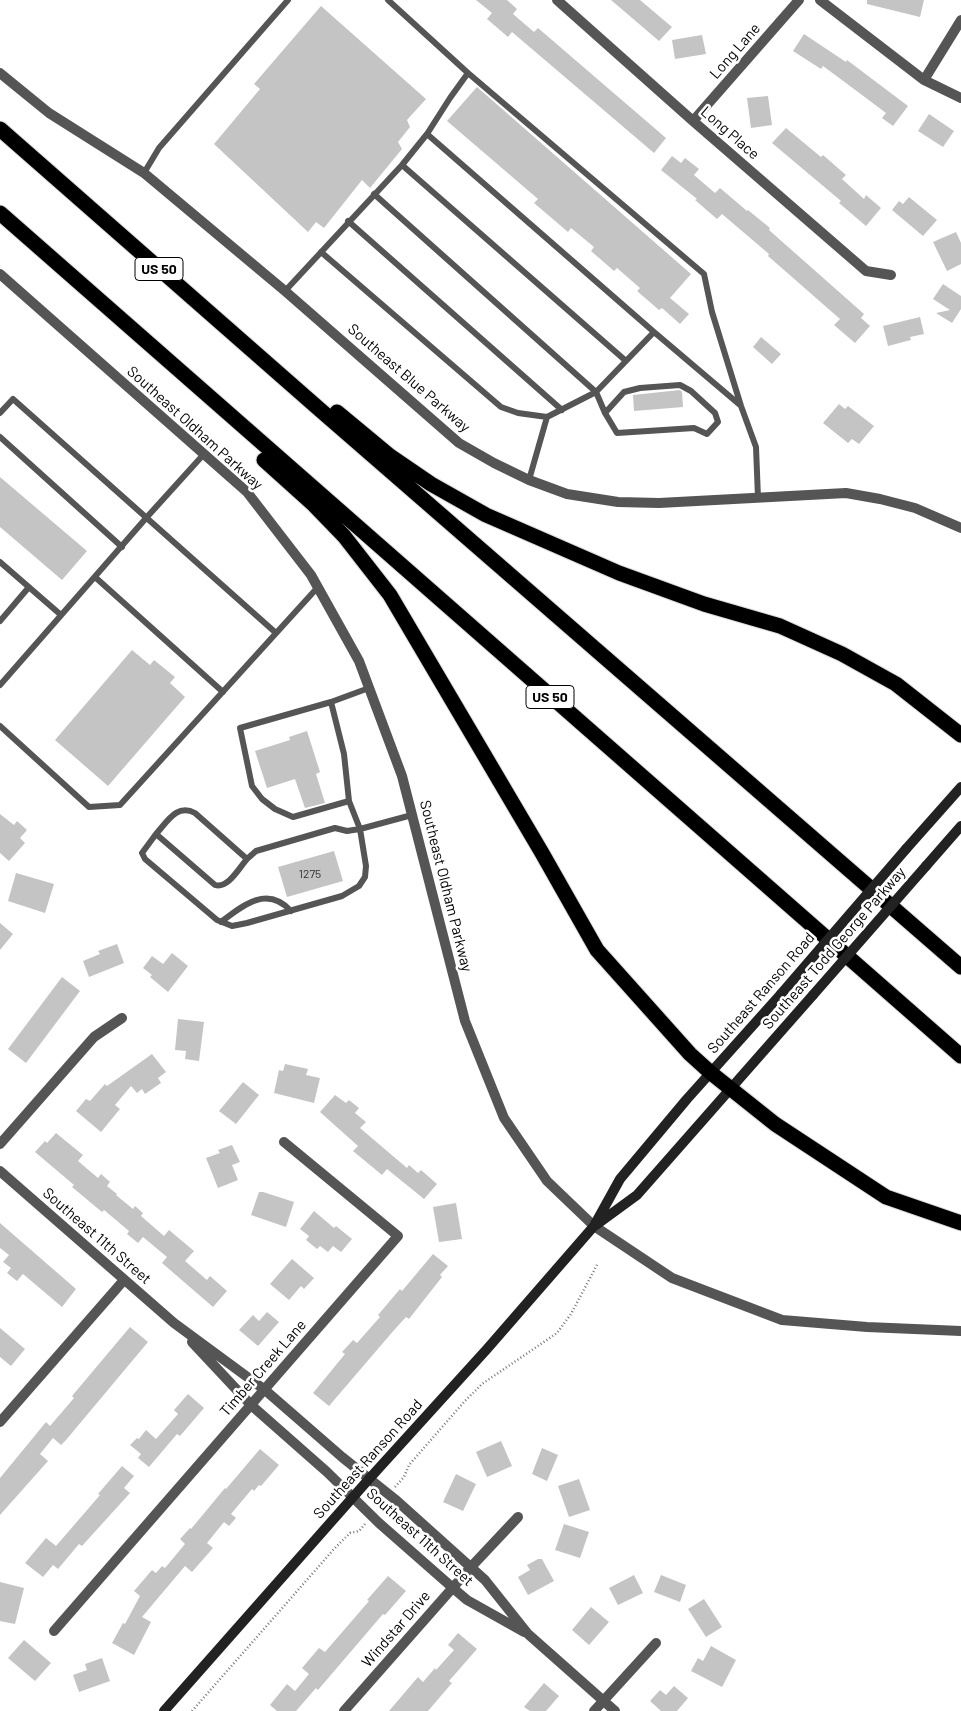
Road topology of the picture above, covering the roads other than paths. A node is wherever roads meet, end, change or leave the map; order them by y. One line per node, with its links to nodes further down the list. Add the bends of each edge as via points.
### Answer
1 (288, 0): 15 (lane, via 159,148)
2 (388, 0): 8 (lane)
3 (557, 0): 11 (street, Long Place)
4 (799, 0): 11 (street, Long Lane)
5 (820, 0): 9 (street)
6 (961, 20): 9 (street)
7 (0, 73): 15 (street, Southeast Blue Parkway, via 49,113)
8 (468, 73): 13 (lane); 27 (lane, via 704,274 712,312)
9 (924, 80): 10 (street)
10 (961, 98)
11 (693, 121): 21 (street, Long Place, via 866,271)
12 (0, 129): 28 (highway, US 50)
13 (427, 134): 14 (lane); 23 (lane)
14 (402, 165): 16 (lane); 25 (lane)
15 (144, 174): 22 (street, Southeast Blue Parkway)
16 (374, 194): 18 (lane); 26 (lane)
17 (0, 213): 24 (highway, US 50)
18 (348, 221): 19 (lane); 29 (lane)
19 (321, 252): 22 (lane); 32 (lane, via 501,407 518,413)
20 (0, 274): 34 (street, Southeast Oldham Parkway)
21 (891, 275)
22 (285, 291): 35 (street, Southeast Blue Parkway, via 459,443)
23 (654, 332): 25 (lane); 27 (lane)
24 (139, 337): 64 (highway, US 50); 65 (highway, via 142,350 314,505 344,536 390,595 597,950)
25 (626, 361): 26 (lane)
26 (596, 392): 29 (lane); 31 (lane)
27 (741, 406): 36 (lane, via 756,447)
28 (318, 408): 52 (highway, via 338,412 390,456 486,515 618,573 704,604 780,626 842,654 896,684); 62 (highway, US 50)
29 (562, 410): 32 (lane)
30 (0, 413): 37 (lane, via 12,399)
31 (605, 413): 31 (lane, via 617,433 694,428 706,434 718,422 714,413 680,385 624,392)
32 (547, 416): 35 (lane)
33 (0, 437): 39 (lane)
34 (204, 454): 37 (lane); 43 (street, Southeast Oldham Parkway, via 246,492)
35 (529, 480): 36 (street, Southeast Blue Parkway, via 567,494 618,502)
36 (758, 498): 38 (street, Southeast Blue Parkway, via 846,493 880,498 915,508)
37 (147, 517): 39 (lane); 46 (lane)
38 (961, 528)
39 (122, 547): 41 (lane)
40 (0, 562): 42 (lane)
41 (95, 577): 44 (lane); 49 (lane)
42 (29, 587): 44 (lane); 45 (lane)
43 (318, 587): 46 (lane); 48 (street, Southeast Oldham Parkway)
44 (61, 615): 47 (lane)
45 (0, 621)
46 (276, 633): 49 (lane)
47 (0, 686)
48 (369, 688): 50 (lane); 55 (street, Southeast Oldham Parkway, via 402,776)
49 (223, 692): 51 (lane, via 120,806 89,807)
50 (331, 702): 54 (lane, via 344,754); 54 (lane, via 240,728 252,786 275,809 293,817)
51 (0, 726)
52 (961, 735)
53 (961, 787): 65 (main road, Southeast Ranson Road, bridge)
54 (349, 801): 57 (lane)
55 (412, 814): 57 (lane); 71 (street, Southeast Oldham Parkway, via 465,1021 504,1118 547,1181)
56 (961, 826): 66 (main road, Southeast Todd George Parkway, bridge)
57 (360, 829): 59 (lane, via 347,831 335,828 256,851); 60 (lane, via 366,866 365,877 359,886 342,896)
58 (156, 834): 59 (lane, via 175,812 188,810); 59 (lane, via 220,886 226,884); 61 (lane, via 142,853 145,858)
59 (247, 859)
60 (291, 910): 61 (lane, via 232,926); 61 (lane, via 275,899 265,898 252,901)
61 (221, 922)
62 (961, 967)
63 (122, 1018): 68 (street, via 94,1037)
64 (961, 1056)
65 (711, 1073): 66 (highway); 71 (main road, Southeast Ranson Road, via 620,1179)
66 (731, 1089): 70 (highway, via 775,1124 886,1197); 71 (main road, Southeast Ranson Road, via 637,1195)
67 (284, 1142): 75 (street, Timber Creek Lane, via 398,1236)
68 (0, 1144)
69 (0, 1171): 72 (street, Southeast 11th Street)
70 (961, 1223)
71 (594, 1226): 74 (street, Southeast Oldham Parkway, via 672,1278 782,1320); 78 (main road, Southeast Ranson Road)
72 (124, 1280): 73 (street, Southeast 11th Street); 77 (street)
73 (174, 1323): 75 (street, Southeast 11th Street); 76 (street, Southeast 11th Street)
74 (961, 1331)
75 (265, 1390): 76 (street, Timber Creek Lane); 78 (street, Southeast 11th Street)
76 (251, 1405): 79 (street, Southeast 11th Street); 83 (street, Timber Creek Lane)
77 (2, 1416)
78 (369, 1479): 79 (main road, Southeast Ranson Road); 81 (street, Southeast 11th Street)
79 (353, 1498): 82 (street, Southeast 11th Street); 87 (main road, Southeast Ranson Road)
80 (518, 1517): 81 (street, Windstar Drive)
81 (470, 1567): 82 (street, Windstar Drive); 84 (street, Southeast 11th Street, via 486,1580)
82 (453, 1588): 84 (street, Southeast 11th Street, via 467,1600); 88 (street, Windstar Drive)
83 (54, 1631)
84 (528, 1634): 86 (street, Southeast 11th Street)
85 (656, 1643): 86 (street)
86 (603, 1701): 89 (street); 90 (street, Southeast 11th Street)
87 (164, 1711)
88 (344, 1711)
89 (594, 1711)
90 (615, 1711)

